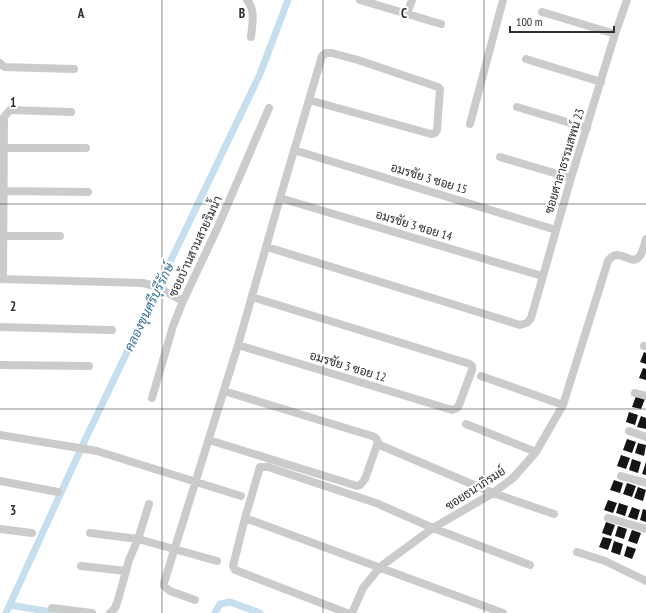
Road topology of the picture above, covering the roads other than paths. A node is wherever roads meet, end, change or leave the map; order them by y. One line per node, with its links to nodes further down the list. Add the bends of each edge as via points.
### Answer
1 (247, 0): 10 (street, via 252,12)
2 (360, 0): 7 (street)
3 (412, 0): 7 (street)
4 (503, 0): 19 (street)
5 (627, 0): 9 (street, ซอยศาลาธรรมสพน์ 23)
6 (542, 12): 9 (street)
7 (407, 14): 8 (street)
8 (440, 24)
9 (615, 34): 14 (street, ซอยศาลาธรรมสพน์ 23)
10 (251, 38)
11 (526, 59): 14 (street)
12 (0, 63): 13 (street, via 4,67)
13 (74, 69)
14 (601, 82): 20 (street, ซอยศาลาธรรมสพน์ 23)
15 (309, 100): 15 (street, via 322,56 332,53 440,89 437,130 431,134); 23 (street)
16 (517, 107): 20 (street)
17 (269, 108): 37 (street, ซอยบ้านสวนสวยริมน้ำ)
18 (72, 112): 21 (street, via 10,110 4,117)
19 (470, 124)
20 (587, 128): 25 (street, ซอยศาลาธรรมสพน์ 23)
21 (3, 148): 22 (street); 26 (street)
22 (86, 148)
23 (294, 150): 28 (street); 29 (street, อมรชัย 3 ซอย 15)
24 (500, 157): 25 (street)
25 (571, 178): 29 (street, ซอยศาลาธรรมสพน์ 23)
26 (2, 191): 27 (street); 30 (street)
27 (88, 192)
28 (280, 198): 33 (street); 34 (street, อมรชัย 3 ซอย 14)
29 (556, 230): 34 (street, ซอยศาลาธรรมสพน์ 23)
30 (2, 236): 31 (street); 35 (street)
31 (60, 236)
32 (646, 239): 48 (street, ซอยธนาภิรมย์, via 638,258 634,260 616,254 608,261)
33 (267, 247): 34 (street, ซอยศาลาธรรมสพน์ 23, via 520,325 527,323 531,318); 36 (street)
34 (542, 276)
35 (1, 279): 37 (street, via 143,283 155,286)
36 (252, 296): 40 (street); 40 (street, อมรชัย 3 ซอย 12, via 470,364 472,370 459,405 452,410)
37 (183, 301): 47 (street, ซอยบ้านสวนสวยริมน้ำ)
38 (0, 327): 39 (street)
39 (112, 330)
40 (238, 345): 44 (street)
41 (0, 364): 42 (street)
42 (89, 366)
43 (481, 376): 48 (street)
44 (224, 391): 53 (street); 53 (street, via 372,436 378,442 365,479 357,486)
45 (635, 393): 46 (street)
46 (646, 396)
47 (152, 398)
48 (563, 405): 55 (street, ซอยธนาภิรมย์)
49 (466, 424): 55 (street)
50 (629, 431): 52 (street)
51 (0, 435): 58 (street, via 97,452)
52 (646, 437)
53 (209, 440): 58 (street)
54 (382, 446): 61 (street)
55 (536, 452): 61 (street, ซอยธนาภิรมย์, via 513,478)
56 (621, 476): 59 (street)
57 (0, 481): 60 (street)
58 (195, 482): 62 (street); 73 (street)
59 (646, 483)
60 (58, 492)
61 (493, 493): 64 (street); 67 (street, ซอยธนาภิรมย์)
62 (240, 496)
63 (149, 504): 72 (street)
64 (554, 514)
65 (245, 518): 67 (street, via 258,470 265,466 376,503); 78 (street); 85 (street, via 233,566 235,570)
66 (608, 518): 69 (street)
67 (433, 528): 76 (street); 78 (street, ซอยธนาภิรมย์)
68 (0, 529): 70 (street)
69 (646, 529)
70 (32, 533)
71 (90, 533): 72 (street)
72 (138, 539): 73 (street); 79 (street)
73 (175, 550): 75 (street); 81 (street, via 164,586 170,591)
74 (577, 552): 80 (street, via 605,561)
75 (217, 561)
76 (530, 565)
77 (81, 566): 79 (street)
78 (380, 567): 86 (street, ซอยธนาภิรมย์, via 363,588); 87 (street)
79 (126, 572): 84 (street, via 115,608)
80 (646, 581)
81 (195, 600)
82 (52, 608): 83 (street)
83 (92, 613)
84 (110, 613)
85 (347, 613)
86 (352, 613)
87 (503, 613)

